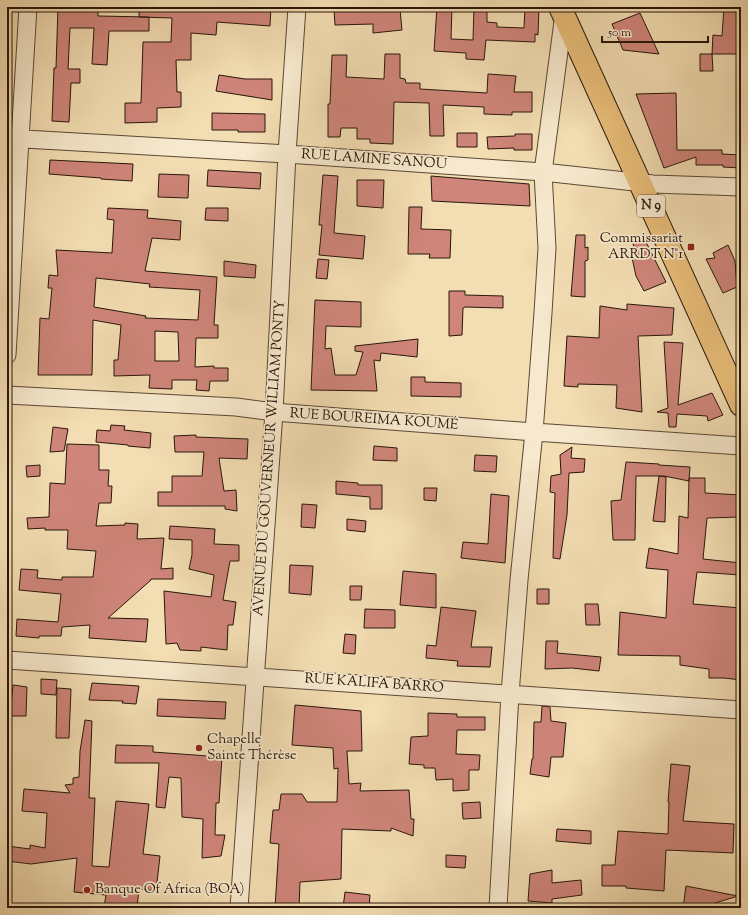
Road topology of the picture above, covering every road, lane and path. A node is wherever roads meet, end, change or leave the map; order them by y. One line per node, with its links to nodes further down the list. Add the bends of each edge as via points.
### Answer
1 (28, 7): 4 (street)
2 (297, 7): 5 (street, AVENUE DU GOUVERNEUR WILLIAM PONTY)
3 (566, 9): 6 (street); 7 (main road, N 9)
4 (13, 138): 5 (street, RUE LAMINE SANOU); 9 (street)
5 (288, 154): 6 (street, RUE LAMINE SANOU); 13 (street, AVENUE DU GOUVERNEUR WILLIAM PONTY)
6 (543, 172): 7 (street, RUE LAMINE SANOU); 14 (street, via 547,248)
7 (647, 183): 8 (street, RUE LAMINE SANOU); 10 (main road, N 9); 12 (main road, N 9)
8 (741, 187)
9 (7, 355)
10 (741, 377)
11 (7, 395): 13 (street, RUE BOUREIMA KOUMÉ, via 236,407)
12 (741, 405)
13 (274, 412): 14 (street, RUE BOUREIMA KOUMÉ); 17 (street, AVENUE DU GOUVERNEUR WILLIAM PONTY)
14 (534, 432): 15 (street, RUE BOUREIMA KOUMÉ); 18 (street)
15 (741, 446)
16 (7, 660): 17 (street, RUE KALIFA BARRO)
17 (256, 676): 18 (street, RUE KALIFA BARRO); 20 (street, AVENUE DU GOUVERNEUR WILLIAM PONTY)
18 (510, 694): 19 (street, RUE KALIFA BARRO); 21 (street)
19 (741, 710)
20 (239, 908)
21 (498, 908)

